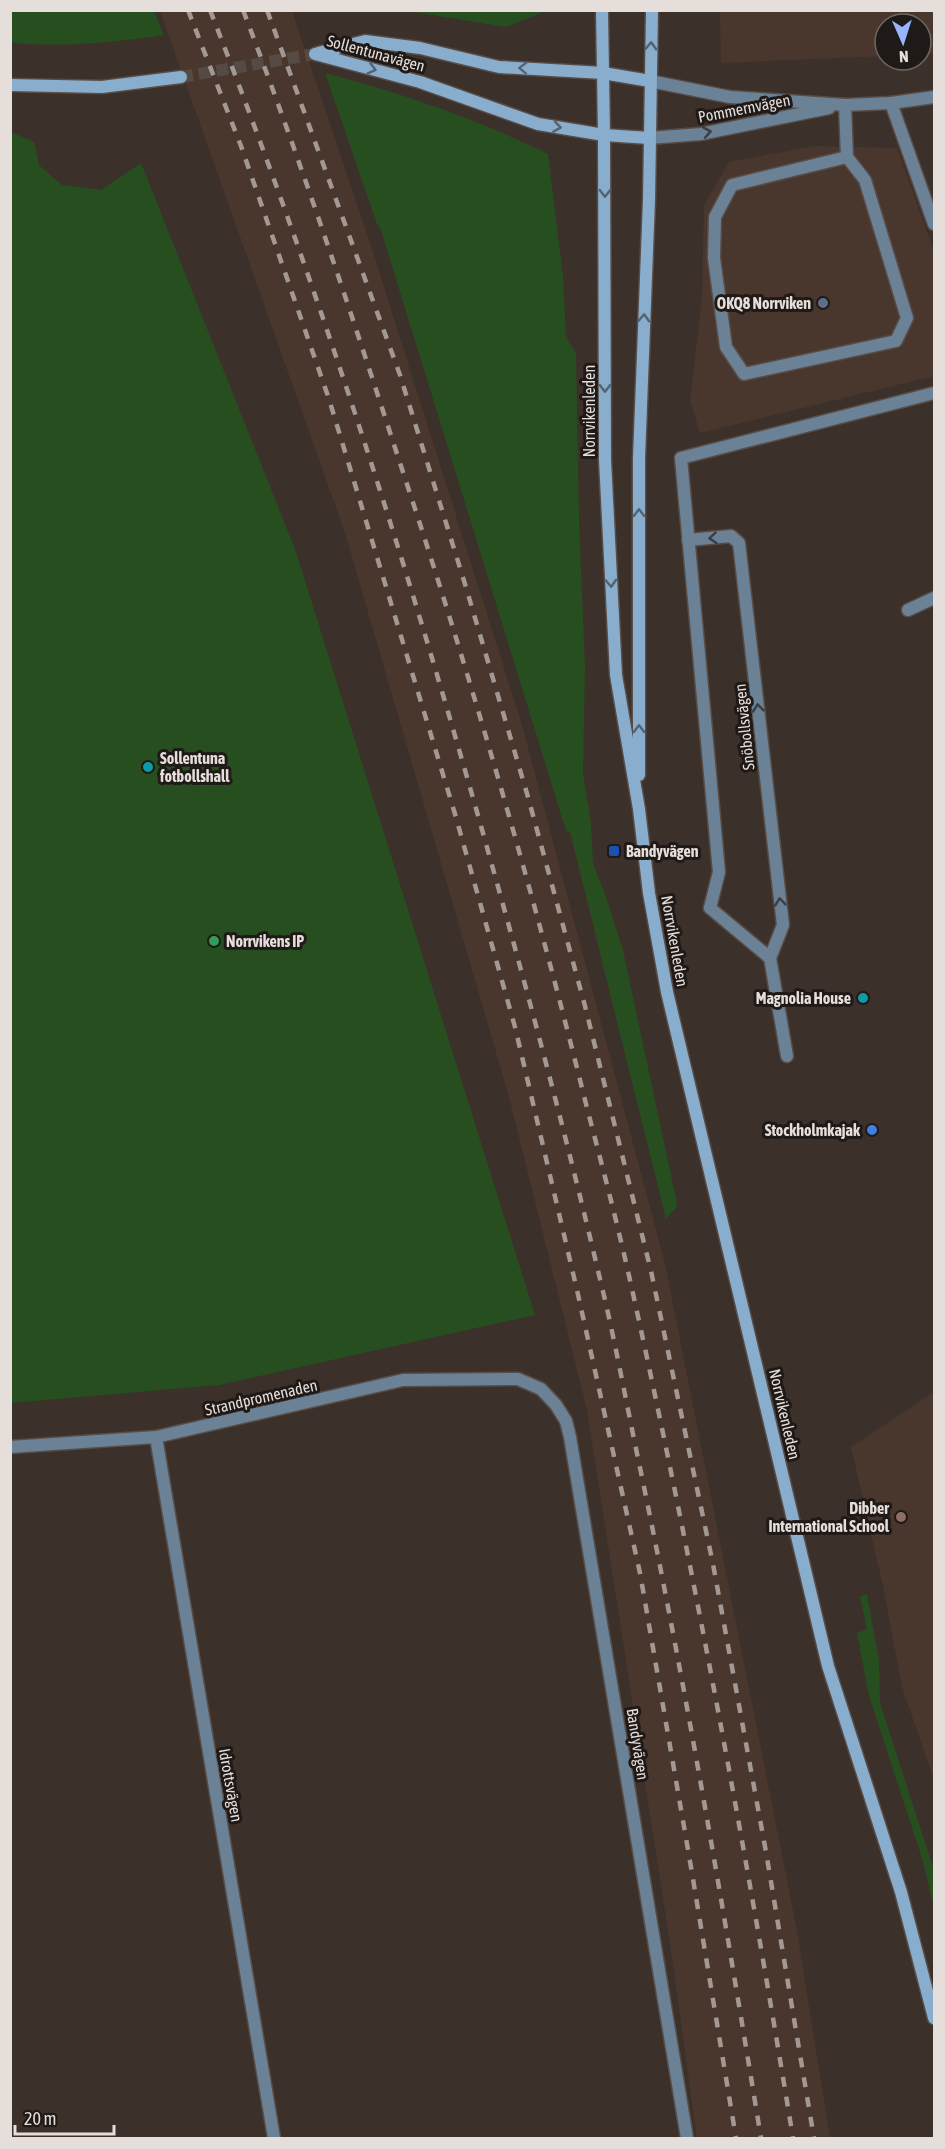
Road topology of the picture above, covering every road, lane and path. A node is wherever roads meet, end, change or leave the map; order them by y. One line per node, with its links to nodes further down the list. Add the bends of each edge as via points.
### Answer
1 (602, 10): 3 (main road, Norrvikenleden)
2 (652, 10): 5 (main road, Norrvikenleden, one-way to 2)
3 (603, 73): 5 (main road); 10 (main road, Norrvikenleden); 10 (main road, Sollentunavägen, one-way to 10, via 499,68 420,48 365,41 315,54 420,82 538,124)
4 (181, 77): 6 (main road, via 102,87)
5 (650, 81): 9 (street, Pommernvägen, via 730,97); 11 (main road, Norrvikenleden)
6 (10, 85)
7 (934, 97): 8 (street, Pommernvägen)
8 (891, 104): 9 (street, Pommernvägen); 13 (street)
9 (845, 105): 11 (street, Pommernvägen, one-way to 9, via 700,134); 12 (street)
10 (604, 135): 11 (main road); 18 (main road, Norrvikenleden, one-way to 18, via 605,460 616,675)
11 (649, 138): 18 (main road, Norrvikenleden, one-way to 11, via 639,458)
12 (847, 157): 12 (street, via 732,185 715,217 714,258 726,347 744,374 896,341 907,318 865,180)
13 (934, 224)
14 (934, 393): 15 (street, via 681,458)
15 (688, 540): 19 (street, via 719,872 710,908); 19 (street, Snöbollsvägen, one-way to 15, via 783,925 740,543 731,536)
16 (934, 598): 17 (street)
17 (908, 610)
18 (639, 809): 24 (main road, Norrvikenleden, via 667,992 828,1666 901,1892)
19 (770, 958): 20 (street)
20 (787, 1056)
21 (518, 1379): 22 (street, Strandpromenaden, via 403,1380); 26 (street, Bandyvägen, via 541,1389 556,1405 570,1437)
22 (156, 1437): 23 (street, Strandpromenaden); 25 (street, Idrottsvägen)
23 (10, 1447)
24 (934, 2018)
25 (274, 2139)
26 (687, 2139)

